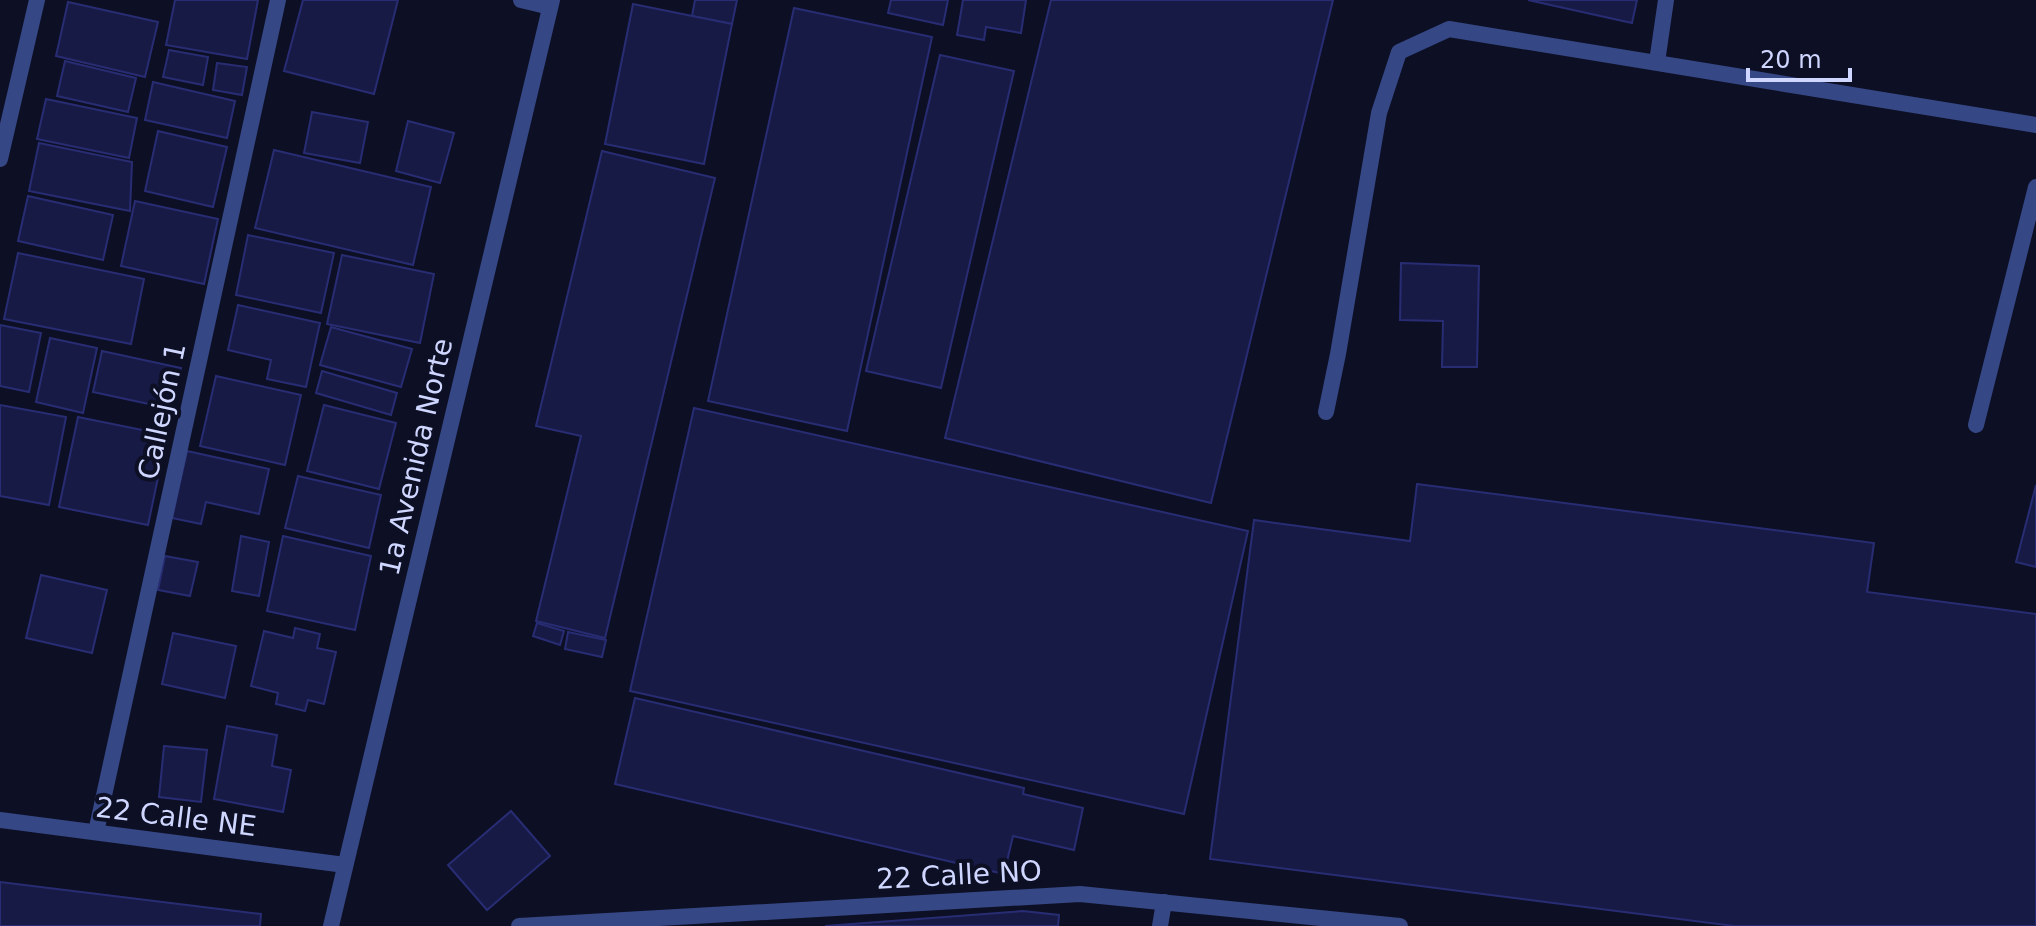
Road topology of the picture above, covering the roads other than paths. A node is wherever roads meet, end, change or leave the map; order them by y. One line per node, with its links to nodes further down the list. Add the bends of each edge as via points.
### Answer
1 (37, 0): 8 (street)
2 (278, 0): 13 (street, Callejón 1)
3 (521, 0): 5 (street)
4 (1666, 0): 6 (street)
5 (551, 4): 14 (street, 1a Avenida Norte)
6 (1657, 62): 7 (street); 10 (street, via 1449,29 1399,52 1379,113)
7 (2036, 125)
8 (0, 159)
9 (2036, 187): 11 (street)
10 (1326, 412)
11 (1976, 425)
12 (0, 820): 13 (street, 22 Calle NE)
13 (96, 832): 14 (street, 22 Calle NE)
14 (345, 865): 16 (street, 1a Avenida Norte)
15 (1164, 902): 17 (street, 22 Calle NO, via 1080,894); 18 (street); 19 (street, 22 Calle NO)
16 (331, 926)
17 (519, 926)
18 (1160, 926)
19 (1400, 926)

